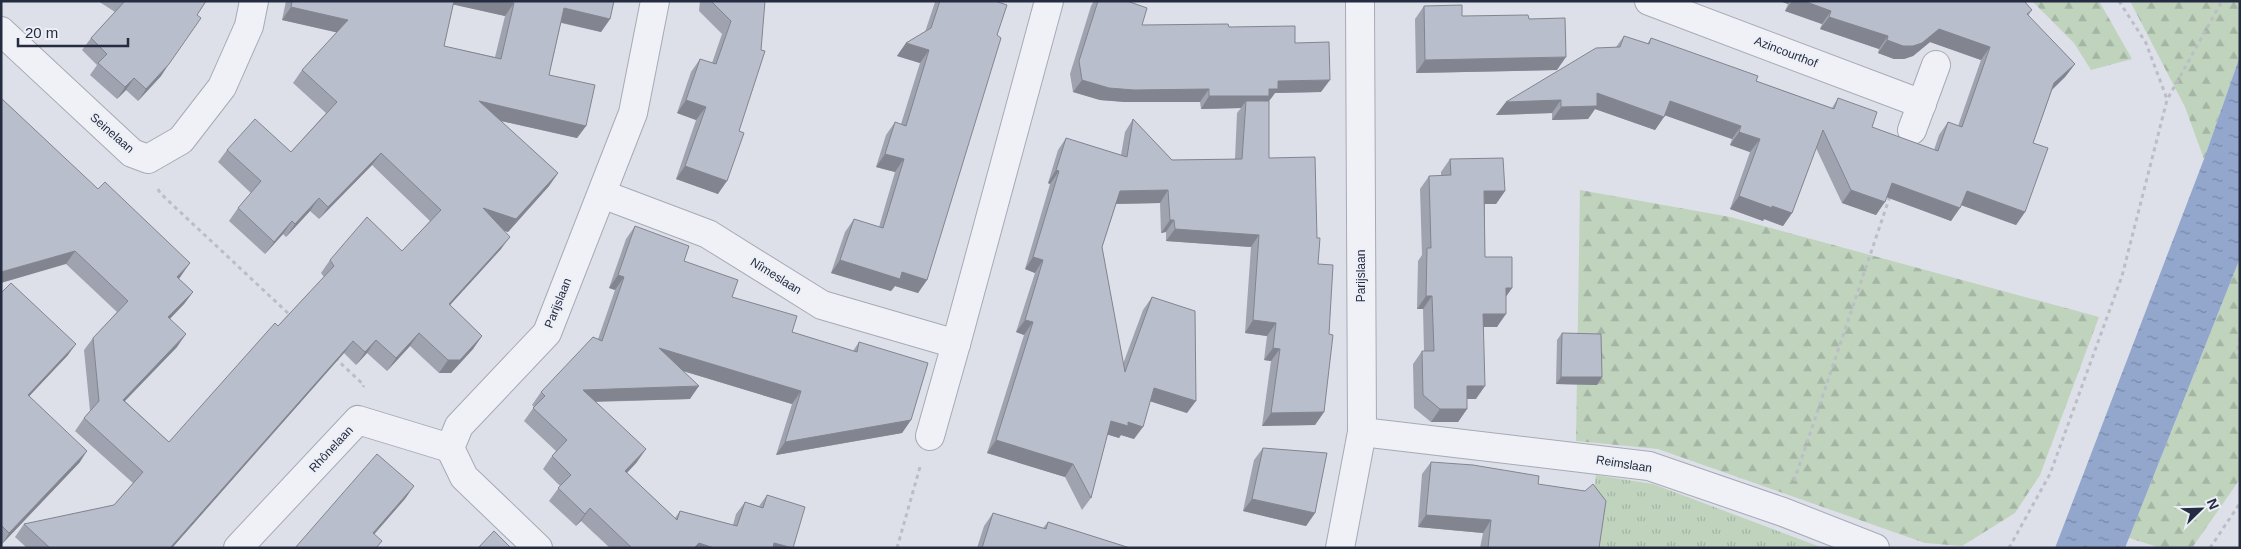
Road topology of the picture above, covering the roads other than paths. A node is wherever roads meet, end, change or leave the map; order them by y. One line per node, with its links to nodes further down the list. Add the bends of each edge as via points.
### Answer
1 (254, 1): 6 (street, Seinelaan, via 249,26 222,87 181,140 148,159 132,153)
2 (654, 1): 10 (street, Parijslaan, via 633,113)
3 (1049, 1): 11 (street)
4 (1360, 1): 12 (street, Parijslaan)
5 (1649, 1): 8 (street, Azincourthof)
6 (1, 31)
7 (1936, 65): 8 (street)
8 (1922, 104): 9 (street)
9 (1912, 130)
10 (602, 194): 11 (street, Nîmeslaan, via 708,234 822,305); 14 (street, Parijslaan, via 547,333 459,426)
11 (956, 344): 13 (street)
12 (1362, 432): 17 (street, Parijslaan); 18 (street, Reimslaan, via 1649,466)
13 (930, 436)
14 (450, 448): 15 (street, Rhônelaan, via 358,420); 16 (street, via 464,477)
15 (238, 548)
16 (538, 548)
17 (1340, 548)
18 (1875, 548)

